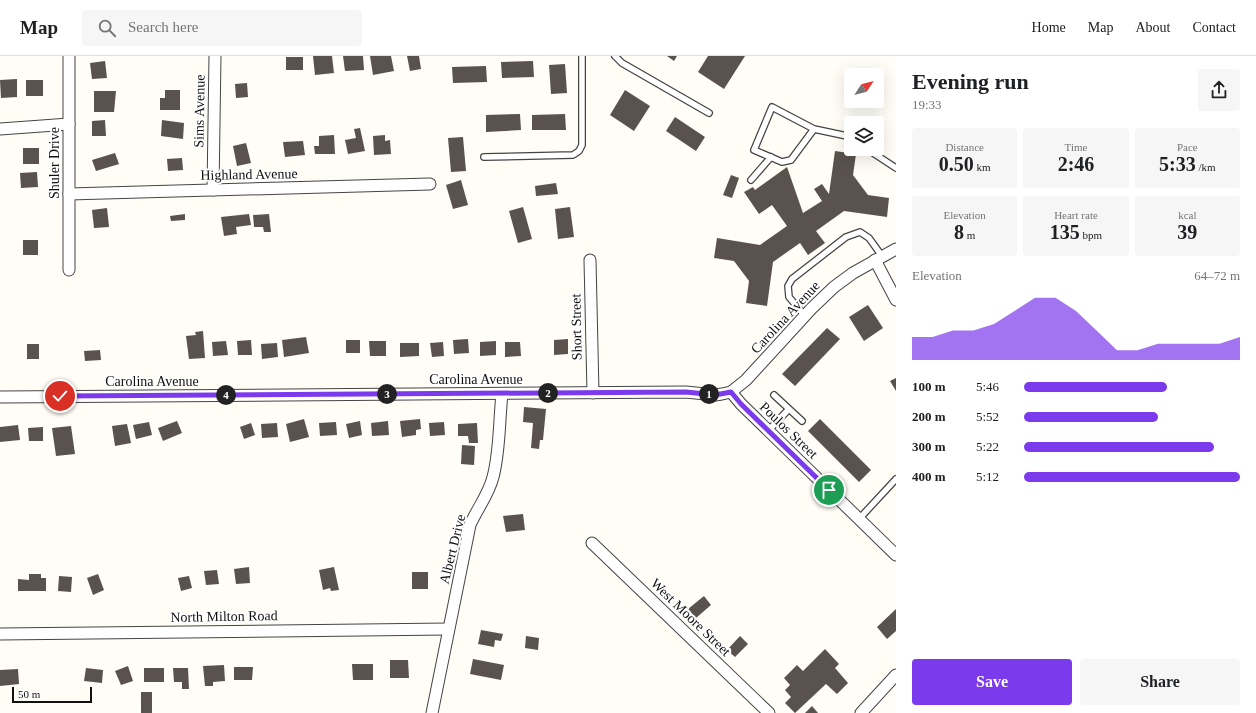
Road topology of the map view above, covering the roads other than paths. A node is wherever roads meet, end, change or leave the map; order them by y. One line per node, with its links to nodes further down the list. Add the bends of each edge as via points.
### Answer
1 (69, 56): 6 (street, Shuler Drive)
2 (215, 56): 16 (street, Sims Avenue)
3 (582, 56): 11 (lane, via 582,145 579,151 573,155)
4 (615, 56): 5 (lane, via 622,63)
5 (709, 113)
6 (69, 124): 7 (street); 17 (street, Shuler Drive)
7 (0, 129)
8 (814, 129): 9 (lane); 12 (lane, via 791,160 782,162); 12 (lane, via 772,107 754,150)
9 (844, 135)
10 (878, 156): 13 (lane)
11 (484, 157)
12 (772, 157): 14 (lane)
13 (896, 168)
14 (750, 180)
15 (430, 184): 16 (street, Highland Avenue)
16 (213, 190): 17 (street, Highland Avenue)
17 (69, 194): 21 (street, Shuler Drive)
18 (896, 249): 19 (street, Carolina Avenue)
19 (878, 258): 22 (street); 23 (street, Carolina Avenue, via 834,287); 23 (lane, via 869,238 860,232 846,237 792,280 788,286 789,297)
20 (590, 260): 25 (street, Short Street)
21 (69, 270)
22 (896, 300)
23 (804, 316): 24 (street, Carolina Avenue, via 746,380)
24 (731, 392): 25 (street, Carolina Avenue, via 715,395 686,392); 31 (street, Poulos Street)
25 (593, 393): 26 (street, Carolina Avenue)
26 (502, 394): 28 (street, Carolina Avenue); 36 (street, Albert Drive, via 493,478 470,525)
27 (774, 395): 29 (lane)
28 (0, 397)
29 (788, 410): 30 (lane); 31 (lane)
30 (802, 422)
31 (768, 430): 33 (street, Poulos Street)
32 (896, 479): 33 (lane)
33 (859, 519): 35 (street, Poulos Street)
34 (592, 543): 40 (street, West Moore Street)
35 (896, 555)
36 (448, 629): 37 (street, North Milton Road); 39 (street, Albert Drive)
37 (0, 634)
38 (896, 675): 41 (street)
39 (432, 713)
40 (768, 713)
41 (861, 713)

